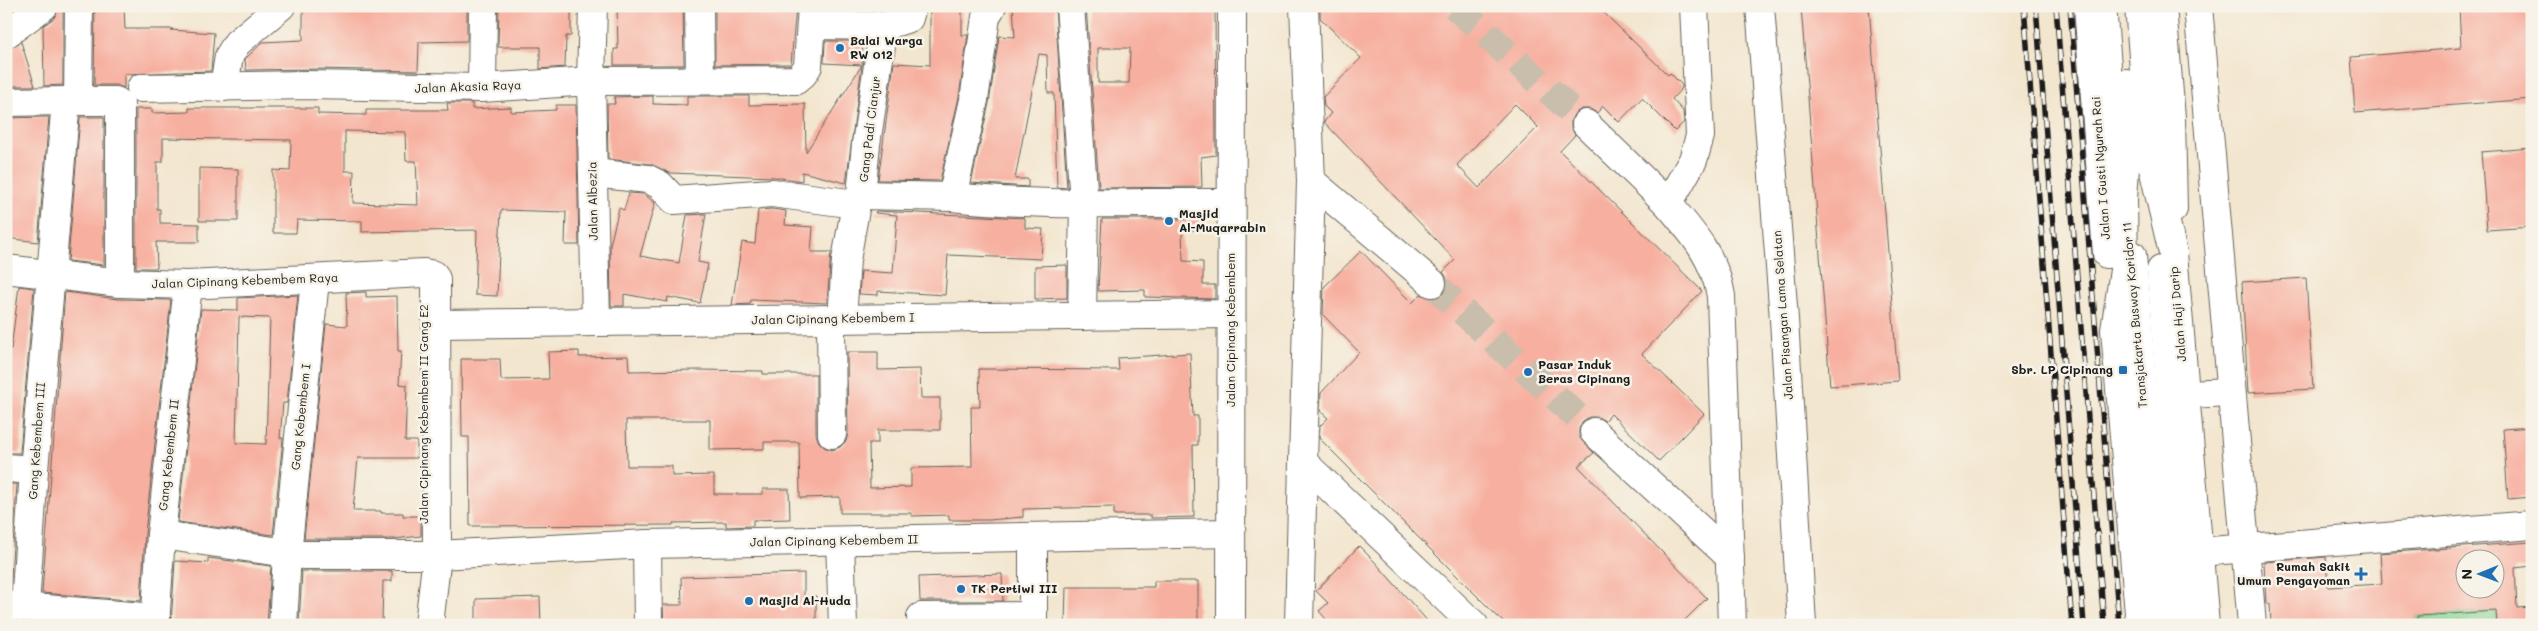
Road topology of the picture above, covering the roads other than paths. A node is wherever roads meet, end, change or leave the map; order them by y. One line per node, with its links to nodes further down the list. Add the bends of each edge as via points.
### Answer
1 (44, 6): 23 (street)
2 (79, 6): 29 (street, Gang Kebembem III)
3 (282, 6): 26 (street, via 238,43 229,56)
4 (483, 6): 28 (street)
5 (593, 6): 25 (street, Jalan Albezia)
6 (699, 6): 24 (street)
7 (912, 6): 22 (street, via 909,18)
8 (992, 6): 34 (street, via 986,17 974,100)
9 (1070, 6): 37 (street)
10 (1232, 6): 38 (street, Jalan Cipinang Kebembem)
11 (1304, 6): 33 (street)
12 (1694, 6): 39 (street, via 1700,136 1693,160)
13 (1760, 6): 85 (street, Jalan Pisangan Lama Selatan, via 1784,319)
14 (2088, 6): 54 (street, Jalan I Gusti Ngurah Rai)
15 (2102, 6): 35 (street, Transjakarta Busway Koridor 11, via 2112,126)
16 (2120, 6): 35 (street, via 2128,120)
17 (2139, 6): 40 (street, Jalan Haji Darip, via 2151,160)
18 (2152, 6): 40 (street, via 2163,140)
19 (2162, 6): 41 (street, via 2173,143)
20 (2198, 6): 55 (street)
21 (812, 16): 22 (street); 24 (street, Jalan Akasia Raya, via 808,66 796,80)
22 (884, 26): 36 (street, Gang Padi Cianjur)
23 (6, 34)
24 (700, 80): 25 (street, Jalan Akasia Raya)
25 (591, 81): 28 (street, Jalan Akasia Raya); 32 (street, Jalan Albezia)
26 (224, 86): 27 (street, Jalan Akasia Raya); 28 (street, Jalan Akasia Raya)
27 (141, 88)
28 (482, 88)
29 (72, 100): 30 (street); 44 (street, Gang Kebembem III); 46 (street, via 116,101 120,104)
30 (6, 102)
31 (1586, 124): 39 (street)
32 (593, 173): 36 (street, via 648,178 674,200 772,193); 52 (street, Jalan Albezia)
33 (1311, 181): 47 (street); 59 (street)
34 (952, 198): 36 (street); 37 (street)
35 (2123, 198): 54 (street, via 2124,270); 87 (street, Transjakarta Busway Koridor 11, via 2131,240)
36 (859, 199): 51 (street, Gang Padi Cianjur)
37 (1084, 203): 38 (street); 50 (street)
38 (1231, 203): 49 (street, Jalan Cipinang Kebembem)
39 (1668, 204): 72 (street, via 1699,240 1711,261 1720,289)
40 (2161, 208): 41 (street, Jalan Haji Darip); 88 (street, via 2160,247)
41 (2173, 253): 56 (street, Jalan Haji Darip)
42 (6, 269): 44 (street, Jalan Cipinang Kebembem Raya)
43 (424, 273): 45 (street, Jalan Cipinang Kebembem Raya); 53 (street, via 436,279); 71 (street, Jalan Cipinang Kebembem II Gang E2)
44 (50, 275): 46 (street, Jalan Cipinang Kebembem Raya); 61 (street, Gang Kebembem III)
45 (315, 280): 48 (street, Jalan Cipinang Kebembem Raya); 70 (street, Gang Kebembem I)
46 (120, 283): 48 (street, Jalan Cipinang Kebembem Raya)
47 (1432, 283)
48 (188, 285): 64 (street, Gang Kebembem II)
49 (1231, 314): 50 (street, Jalan Cipinang Kebembem I); 63 (street, Jalan Cipinang Kebembem)
50 (1082, 316): 51 (street, Jalan Cipinang Kebembem I)
51 (836, 319): 52 (street, Jalan Cipinang Kebembem I); 58 (street, Gang Padi Cianjur)
52 (596, 322): 53 (street, Jalan Cipinang Kebembem I)
53 (436, 324): 71 (street)
54 (2115, 330): 86 (street)
55 (2231, 392): 56 (street); 68 (street)
56 (2186, 394): 69 (street, Jalan Haji Darip)
57 (1594, 432): 72 (street)
58 (832, 434)
59 (1302, 462): 82 (street); 83 (street)
60 (6, 468): 61 (street)
61 (34, 470): 73 (street, Gang Kebembem III)
62 (2532, 525): 68 (street)
63 (1231, 533): 65 (street, Jalan Cipinang Kebembem II); 81 (street, Jalan Cipinang Kebembem)
64 (161, 535): 70 (street); 76 (street, Gang Kebembem II)
65 (1033, 537): 66 (street, Jalan Cipinang Kebembem II); 75 (street)
66 (840, 540): 67 (street, Jalan Cipinang Kebembem II); 80 (street)
67 (647, 544): 71 (street, Jalan Cipinang Kebembem II); 79 (street)
68 (2245, 547): 69 (street); 90 (street)
69 (2199, 552): 89 (street, Jalan Haji Darip)
70 (287, 554): 71 (street, Jalan Cipinang Kebembem II); 77 (street, Gang Kebembem I)
71 (431, 555): 78 (street)
72 (1730, 557): 84 (street)
73 (16, 606): 76 (street)
74 (921, 617): 75 (street)
75 (1033, 621)
76 (156, 622)
77 (282, 625)
78 (429, 625)
79 (648, 625)
80 (843, 625)
81 (1231, 625)
82 (1299, 625)
83 (1474, 625)
84 (1732, 625)
85 (1802, 625)
86 (2140, 625)
87 (2161, 625)
88 (2188, 625)
89 (2205, 625)
90 (2252, 625)

